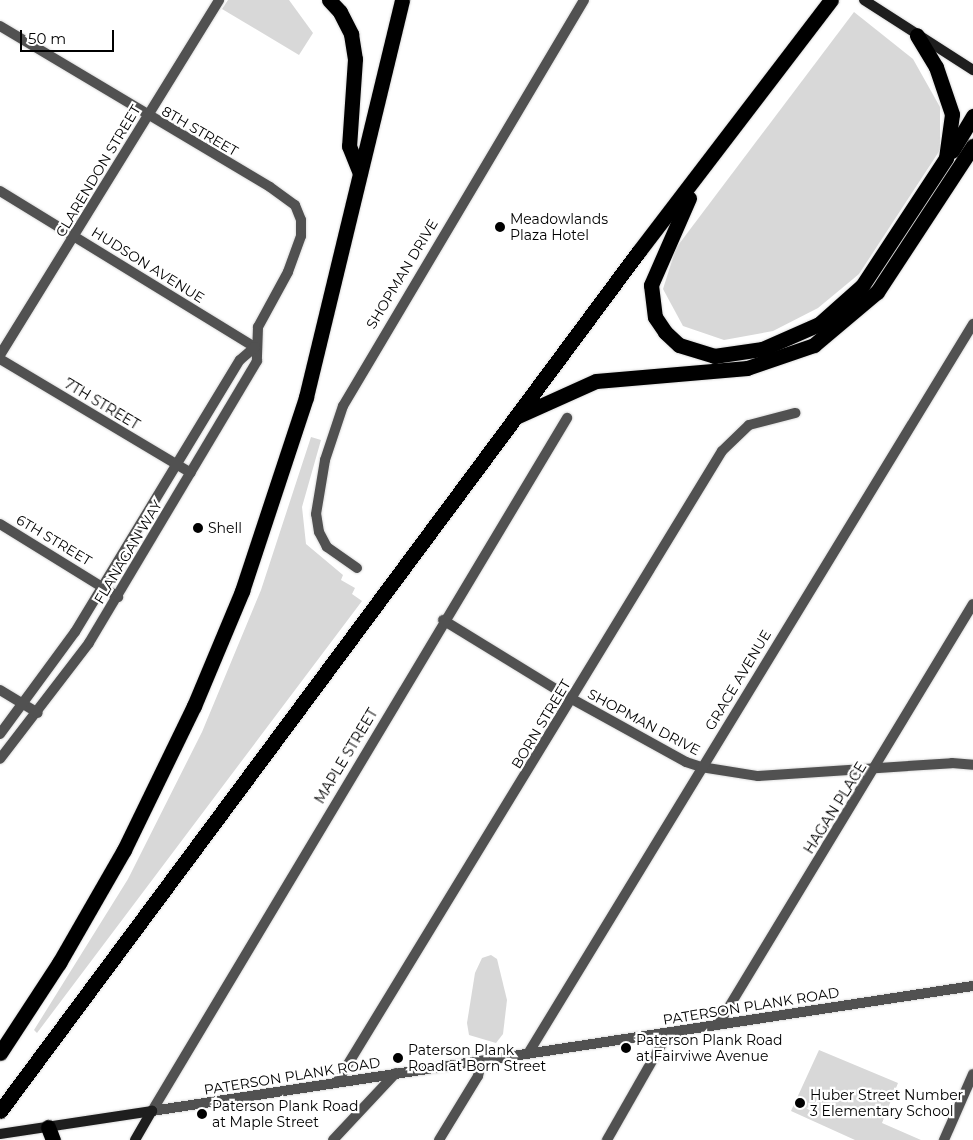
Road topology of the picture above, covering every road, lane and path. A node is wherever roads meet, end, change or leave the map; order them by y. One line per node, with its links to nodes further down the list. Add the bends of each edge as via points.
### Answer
1 (219, 0): 10 (street, CLARENDON STREET)
2 (329, 0): 13 (highway, via 340,12 351,34 356,58 349,146)
3 (402, 0): 13 (highway)
4 (584, 0): 30 (street, SHOPMAN DRIVE, via 342,406 324,460 316,514 319,532 327,547)
5 (831, 0): 14 (highway)
6 (864, 0): 8 (main road)
7 (0, 26): 10 (street, 8TH STREET)
8 (917, 34): 9 (main road); 15 (highway, via 936,67 952,114 952,137)
9 (973, 70)
10 (147, 116): 17 (street, 8TH STREET, via 287,198); 18 (street, CLARENDON STREET)
11 (973, 116): 15 (highway)
12 (973, 146): 23 (highway, via 877,292 814,345 747,368 596,381)
13 (360, 173): 50 (highway, via 300,419 266,527 225,634 124,850 64,955)
14 (700, 175): 15 (highway, via 658,265 650,300 655,317 679,345 714,356 762,349 793,338 842,306 880,262); 23 (highway)
15 (935, 179)
16 (0, 191): 18 (street, HUDSON AVENUE)
17 (301, 220): 20 (street, FLANAGAN WAY, via 295,253 258,326)
18 (74, 236): 20 (street, HUDSON AVENUE); 21 (street, CLARENDON STREET)
19 (973, 324): 44 (street, GRACE AVENUE)
20 (255, 347): 25 (street, FLANAGAN WAY, via 240,360); 26 (street, FLANAGAN WAY, via 257,361)
21 (0, 357): 25 (street, 7TH STREET)
22 (795, 413): 38 (street, BORN STREET, via 749,425 734,436)
23 (515, 417): 55 (highway)
24 (567, 418): 34 (street, MAPLE STREET)
25 (176, 464): 26 (street, 7TH STREET); 28 (street, FLANAGAN WAY)
26 (191, 472): 29 (street, FLANAGAN WAY)
27 (0, 524): 31 (street, 6TH STREET)
28 (139, 525): 29 (street); 31 (street, FLANAGAN WAY)
29 (154, 535): 32 (street, FLANAGAN WAY)
30 (357, 568)
31 (103, 585): 32 (street, 6TH STREET); 35 (street, FLANAGAN WAY)
32 (118, 597): 36 (street, FLANAGAN WAY)
33 (973, 604): 45 (street, HAGAN PLACE)
34 (443, 620): 38 (street, SHOPMAN DRIVE); 56 (street, MAPLE STREET)
35 (62, 651): 36 (street); 39 (street, FLANAGAN WAY)
36 (77, 660): 40 (street, FLANAGAN WAY)
37 (0, 690): 39 (street)
38 (572, 699): 44 (street, SHOPMAN DRIVE, via 686,762); 54 (street, BORN STREET)
39 (24, 705): 40 (street); 41 (street, FLANAGAN WAY)
40 (38, 714): 42 (street, FLANAGAN WAY)
41 (0, 734)
42 (0, 759)
43 (973, 766): 45 (street, SHOPMAN DRIVE, via 952,763)
44 (701, 767): 45 (street, SHOPMAN DRIVE, via 758,776); 49 (street, GRACE AVENUE)
45 (874, 771): 47 (street, HAGAN PLACE)
46 (973, 986): 47 (street, PATERSON PLANK ROAD)
47 (718, 1025): 48 (street, PATERSON PLANK ROAD)
48 (668, 1033): 49 (street, PATERSON PLANK ROAD); 62 (street)
49 (529, 1052): 51 (street, PATERSON PLANK ROAD)
50 (0, 1053)
51 (482, 1060): 52 (street, PATERSON PLANK ROAD); 61 (street, via 478,1076)
52 (396, 1073): 54 (street, PATERSON PLANK ROAD); 60 (street)
53 (973, 1074): 63 (street)
54 (337, 1082): 56 (street, PATERSON PLANK ROAD)
55 (2, 1109)
56 (152, 1111): 57 (main road, PATERSON PLANK ROAD); 59 (main road)
57 (50, 1133): 58 (main road, PATERSON PLANK ROAD, via 30,1129)
58 (0, 1134)
59 (135, 1140)
60 (333, 1140)
61 (439, 1140)
62 (607, 1140)
63 (944, 1140)

